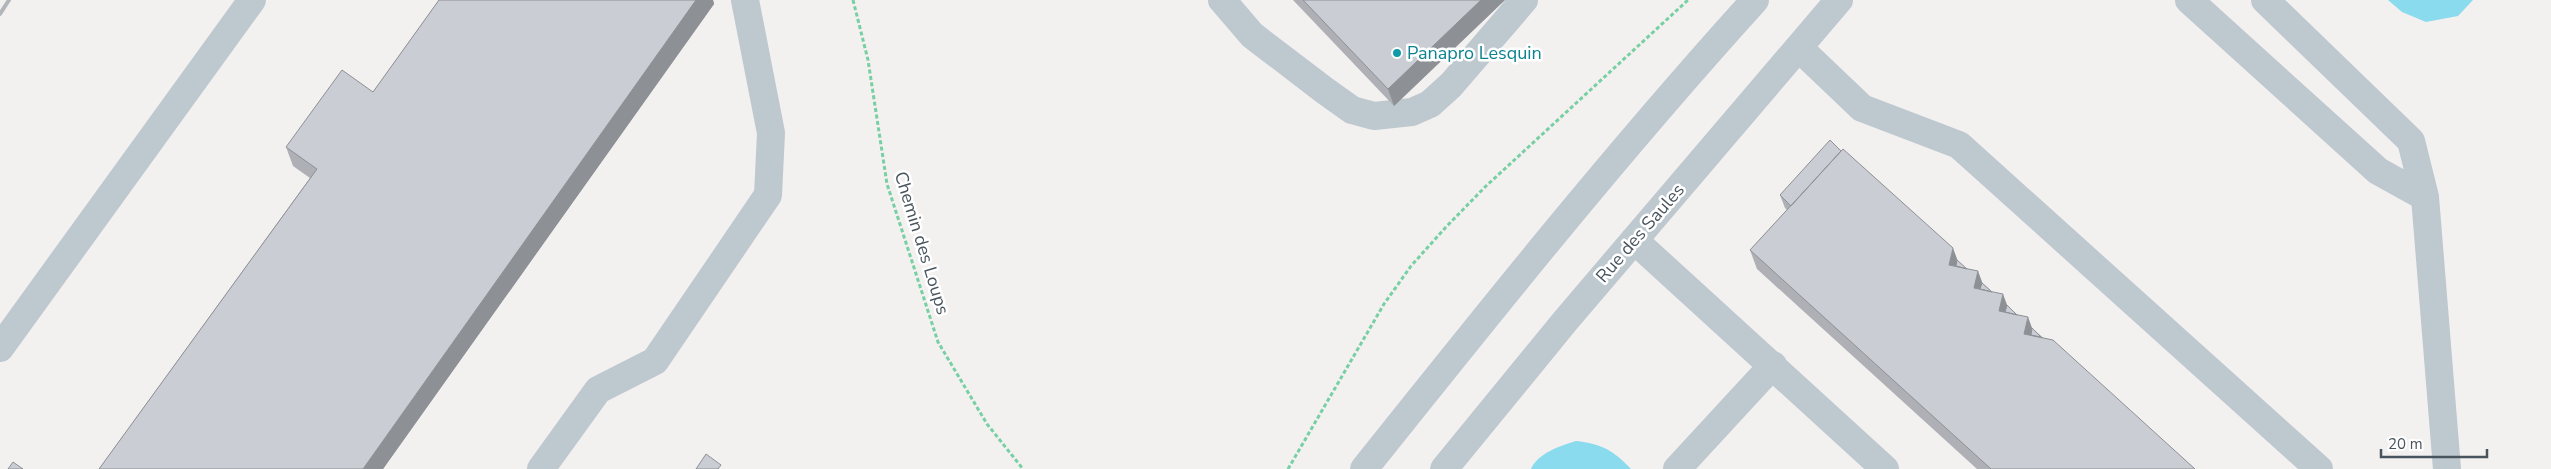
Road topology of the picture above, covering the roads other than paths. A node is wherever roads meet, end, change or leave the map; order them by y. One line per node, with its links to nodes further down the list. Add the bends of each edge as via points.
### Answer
1 (252, 0): 12 (street)
2 (745, 0): 14 (street, via 771,132 768,195 655,361 598,390)
3 (1222, 0): 4 (street, via 1252,35 1324,90 1352,110 1374,116 1412,112 1430,104 1451,85)
4 (1524, 0)
5 (1755, 0): 15 (street, via 1520,273)
6 (1839, 0): 9 (street, Rue des Saules)
7 (2189, 0): 10 (street, via 2378,171)
8 (2265, 0): 10 (street, via 2411,141)
9 (1799, 48): 11 (street, Rue des Saules); 19 (street, via 1862,108 1959,145)
10 (2426, 197): 20 (street)
11 (1634, 240): 13 (street); 16 (street, Rue des Saules)
12 (0, 348)
13 (1773, 365): 17 (street); 18 (street)
14 (541, 469)
15 (1364, 469)
16 (1444, 469)
17 (1677, 469)
18 (1885, 469)
19 (2319, 469)
20 (2447, 469)

